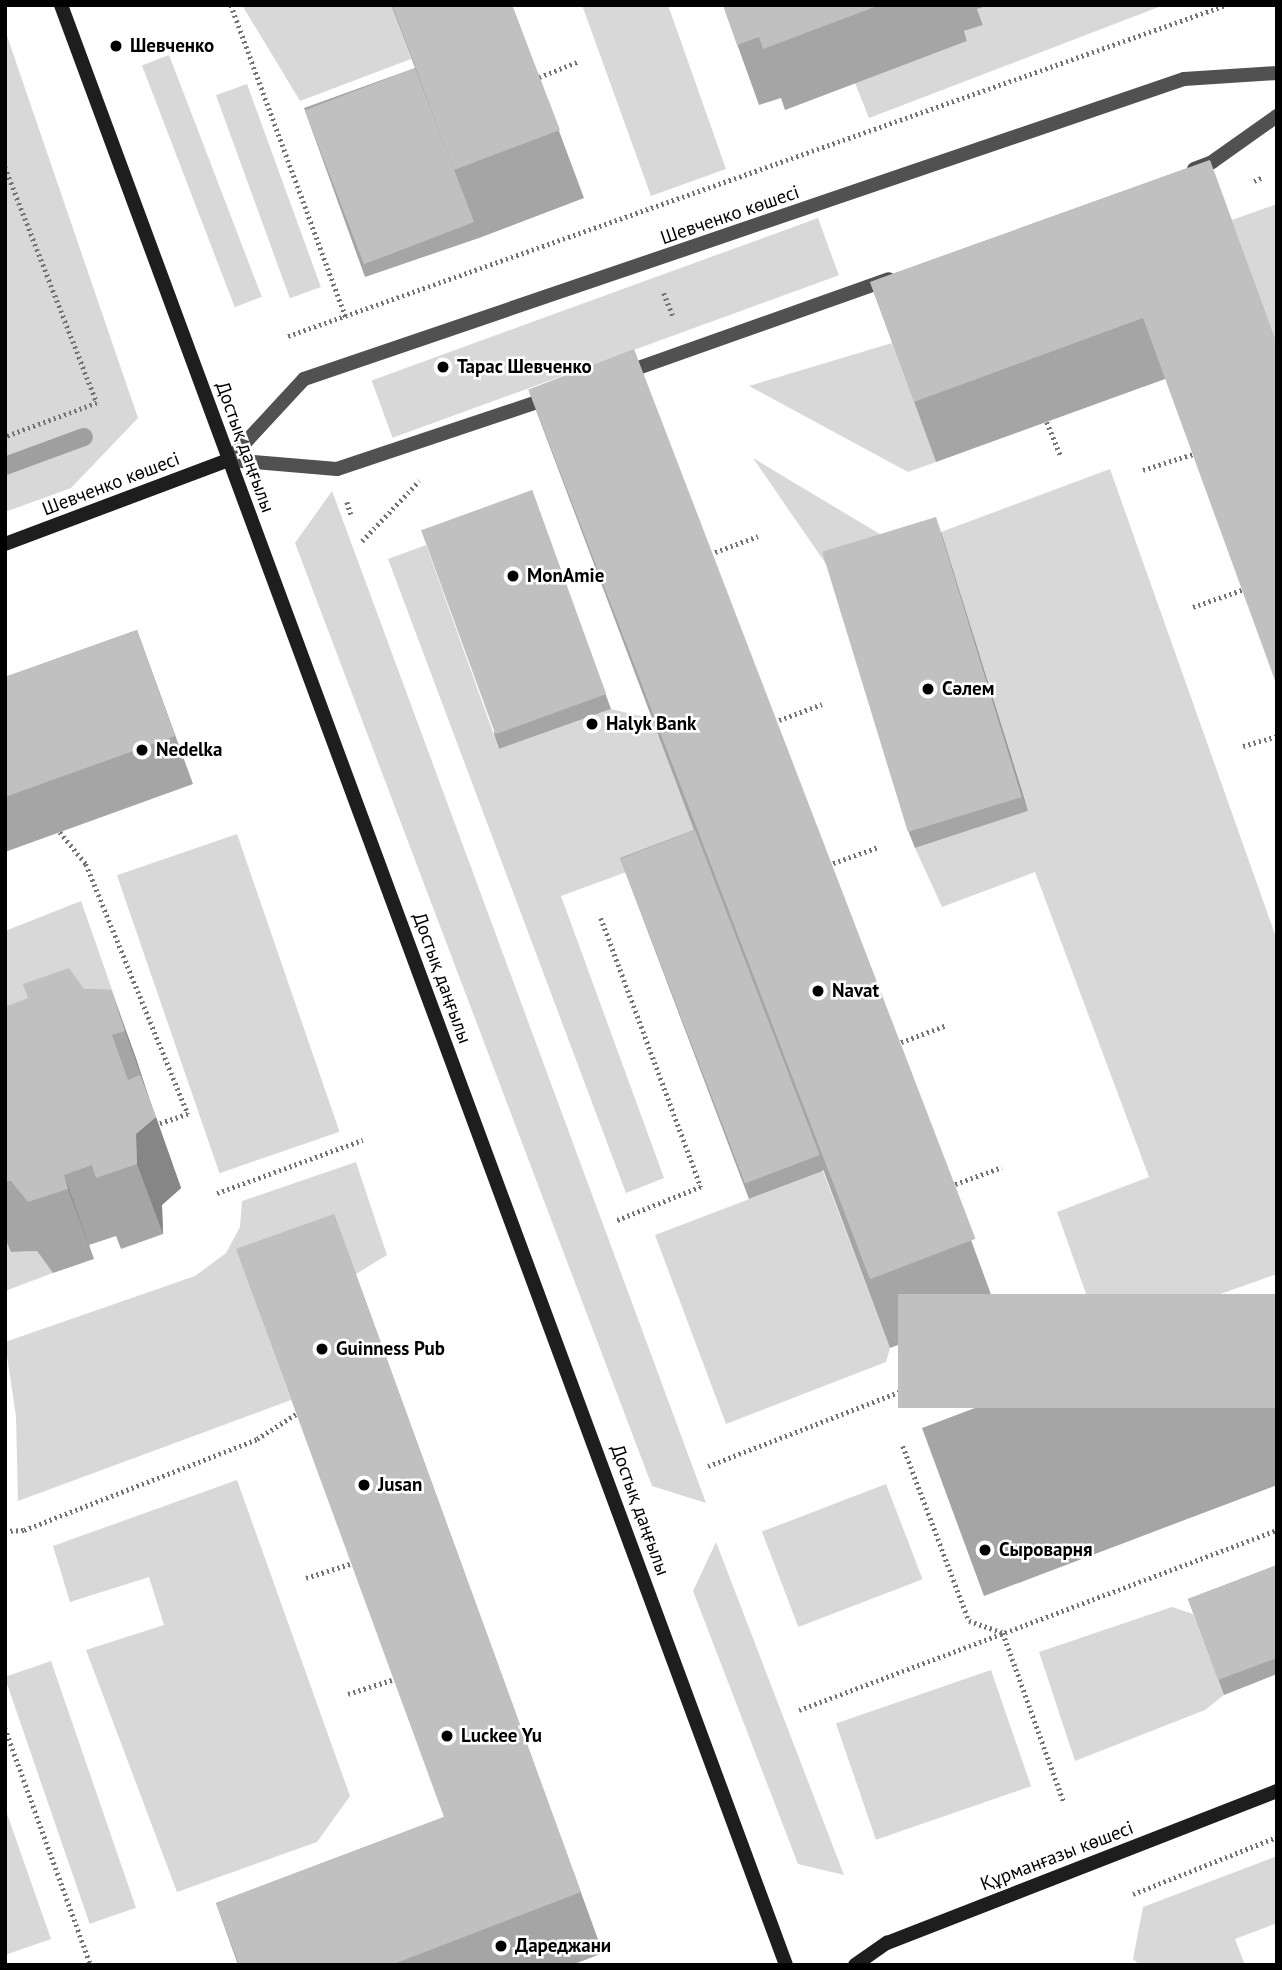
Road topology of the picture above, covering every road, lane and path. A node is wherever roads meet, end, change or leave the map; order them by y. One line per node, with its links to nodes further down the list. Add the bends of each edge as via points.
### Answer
1 (61, 5): 21 (main road, Достық даңғылы)
2 (231, 5): 12 (path)
3 (1226, 5): 12 (path)
4 (577, 62): 6 (path)
5 (1277, 73): 10 (street, Шевченко көшесі, via 1184,79)
6 (539, 77)
7 (1277, 116): 9 (street, via 1212,162)
8 (5, 167): 18 (path, via 97,402)
9 (1172, 176)
10 (652, 262): 14 (path); 21 (street, Шевченко көшесі, via 304,379)
11 (910, 271): 14 (street)
12 (346, 317): 13 (path)
13 (288, 336)
14 (687, 352): 15 (street)
15 (609, 378)
16 (570, 391): 21 (street, Шевченко көшесі, via 337,469)
17 (1047, 422): 20 (path)
18 (5, 437)
19 (1192, 454): 22 (path)
20 (1062, 457)
21 (229, 460): 24 (main road, Шевченко көшесі); 62 (main road, Достық даңғылы)
22 (1143, 470)
23 (758, 536): 25 (path)
24 (5, 544)
25 (710, 554)
26 (1242, 590): 27 (path)
27 (1193, 607)
28 (822, 704): 29 (path)
29 (774, 722)
30 (1277, 736): 31 (path)
31 (1243, 746)
32 (60, 832): 38 (path, via 86,864 188,1114)
33 (878, 847): 34 (path)
34 (828, 865)
35 (601, 918): 43 (path, via 701,1186)
36 (947, 1025): 37 (path)
37 (896, 1044)
38 (146, 1128)
39 (363, 1140): 42 (path)
40 (1002, 1167): 41 (path)
41 (950, 1186)
42 (217, 1193)
43 (616, 1221)
44 (1064, 1328): 47 (path)
45 (296, 1414): 49 (path, via 257,1439 23,1530)
46 (903, 1446): 52 (path, via 969,1621)
47 (708, 1466)
48 (1277, 1530): 52 (path)
49 (5, 1531)
50 (350, 1563): 51 (path)
51 (306, 1578)
52 (1003, 1633): 55 (path); 58 (path)
53 (392, 1680): 54 (path)
54 (348, 1694)
55 (799, 1710)
56 (5, 1728): 61 (path)
57 (1277, 1791): 63 (main road, Құрманғазы көшесі, via 887,1943)
58 (1064, 1802)
59 (1277, 1837): 60 (path)
60 (1133, 1894)
61 (91, 1965)
62 (786, 1965)
63 (855, 1965)

